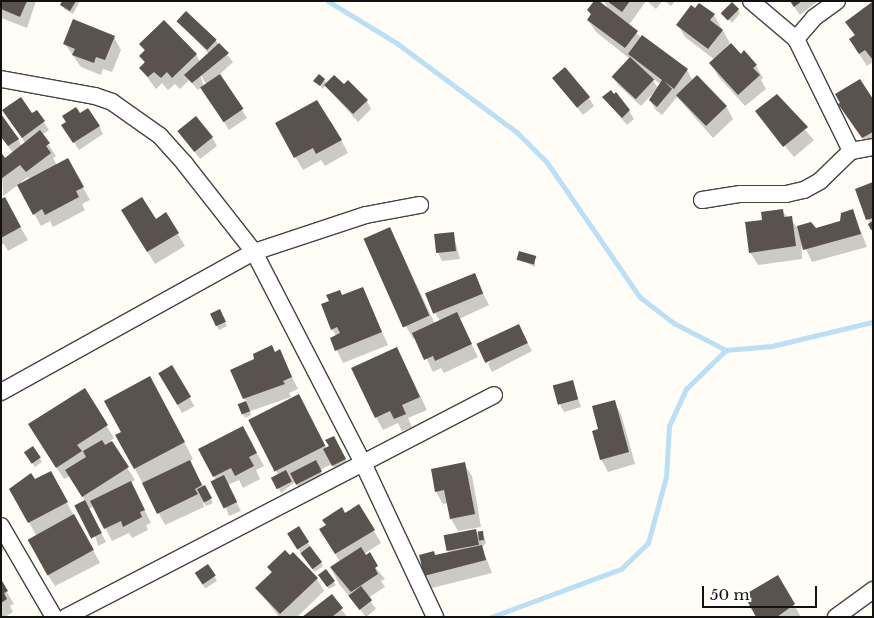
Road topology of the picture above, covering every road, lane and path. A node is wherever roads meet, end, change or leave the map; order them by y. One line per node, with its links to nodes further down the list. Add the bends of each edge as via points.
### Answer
1 (751, 1): 3 (street)
2 (837, 1): 3 (street, via 814,18)
3 (796, 39): 6 (street)
4 (1, 79): 9 (street, via 112,102 160,136)
5 (873, 147): 6 (street)
6 (852, 151): 7 (street, via 820,181 804,190)
7 (702, 200)
8 (420, 206): 9 (street, via 366,215)
9 (254, 252): 10 (street); 12 (street)
10 (1, 392)
11 (494, 395): 12 (street)
12 (362, 461): 16 (street); 17 (street)
13 (1, 526): 15 (street)
14 (873, 590): 18 (street)
15 (54, 617)
16 (66, 617)
17 (435, 617)
18 (836, 617)

